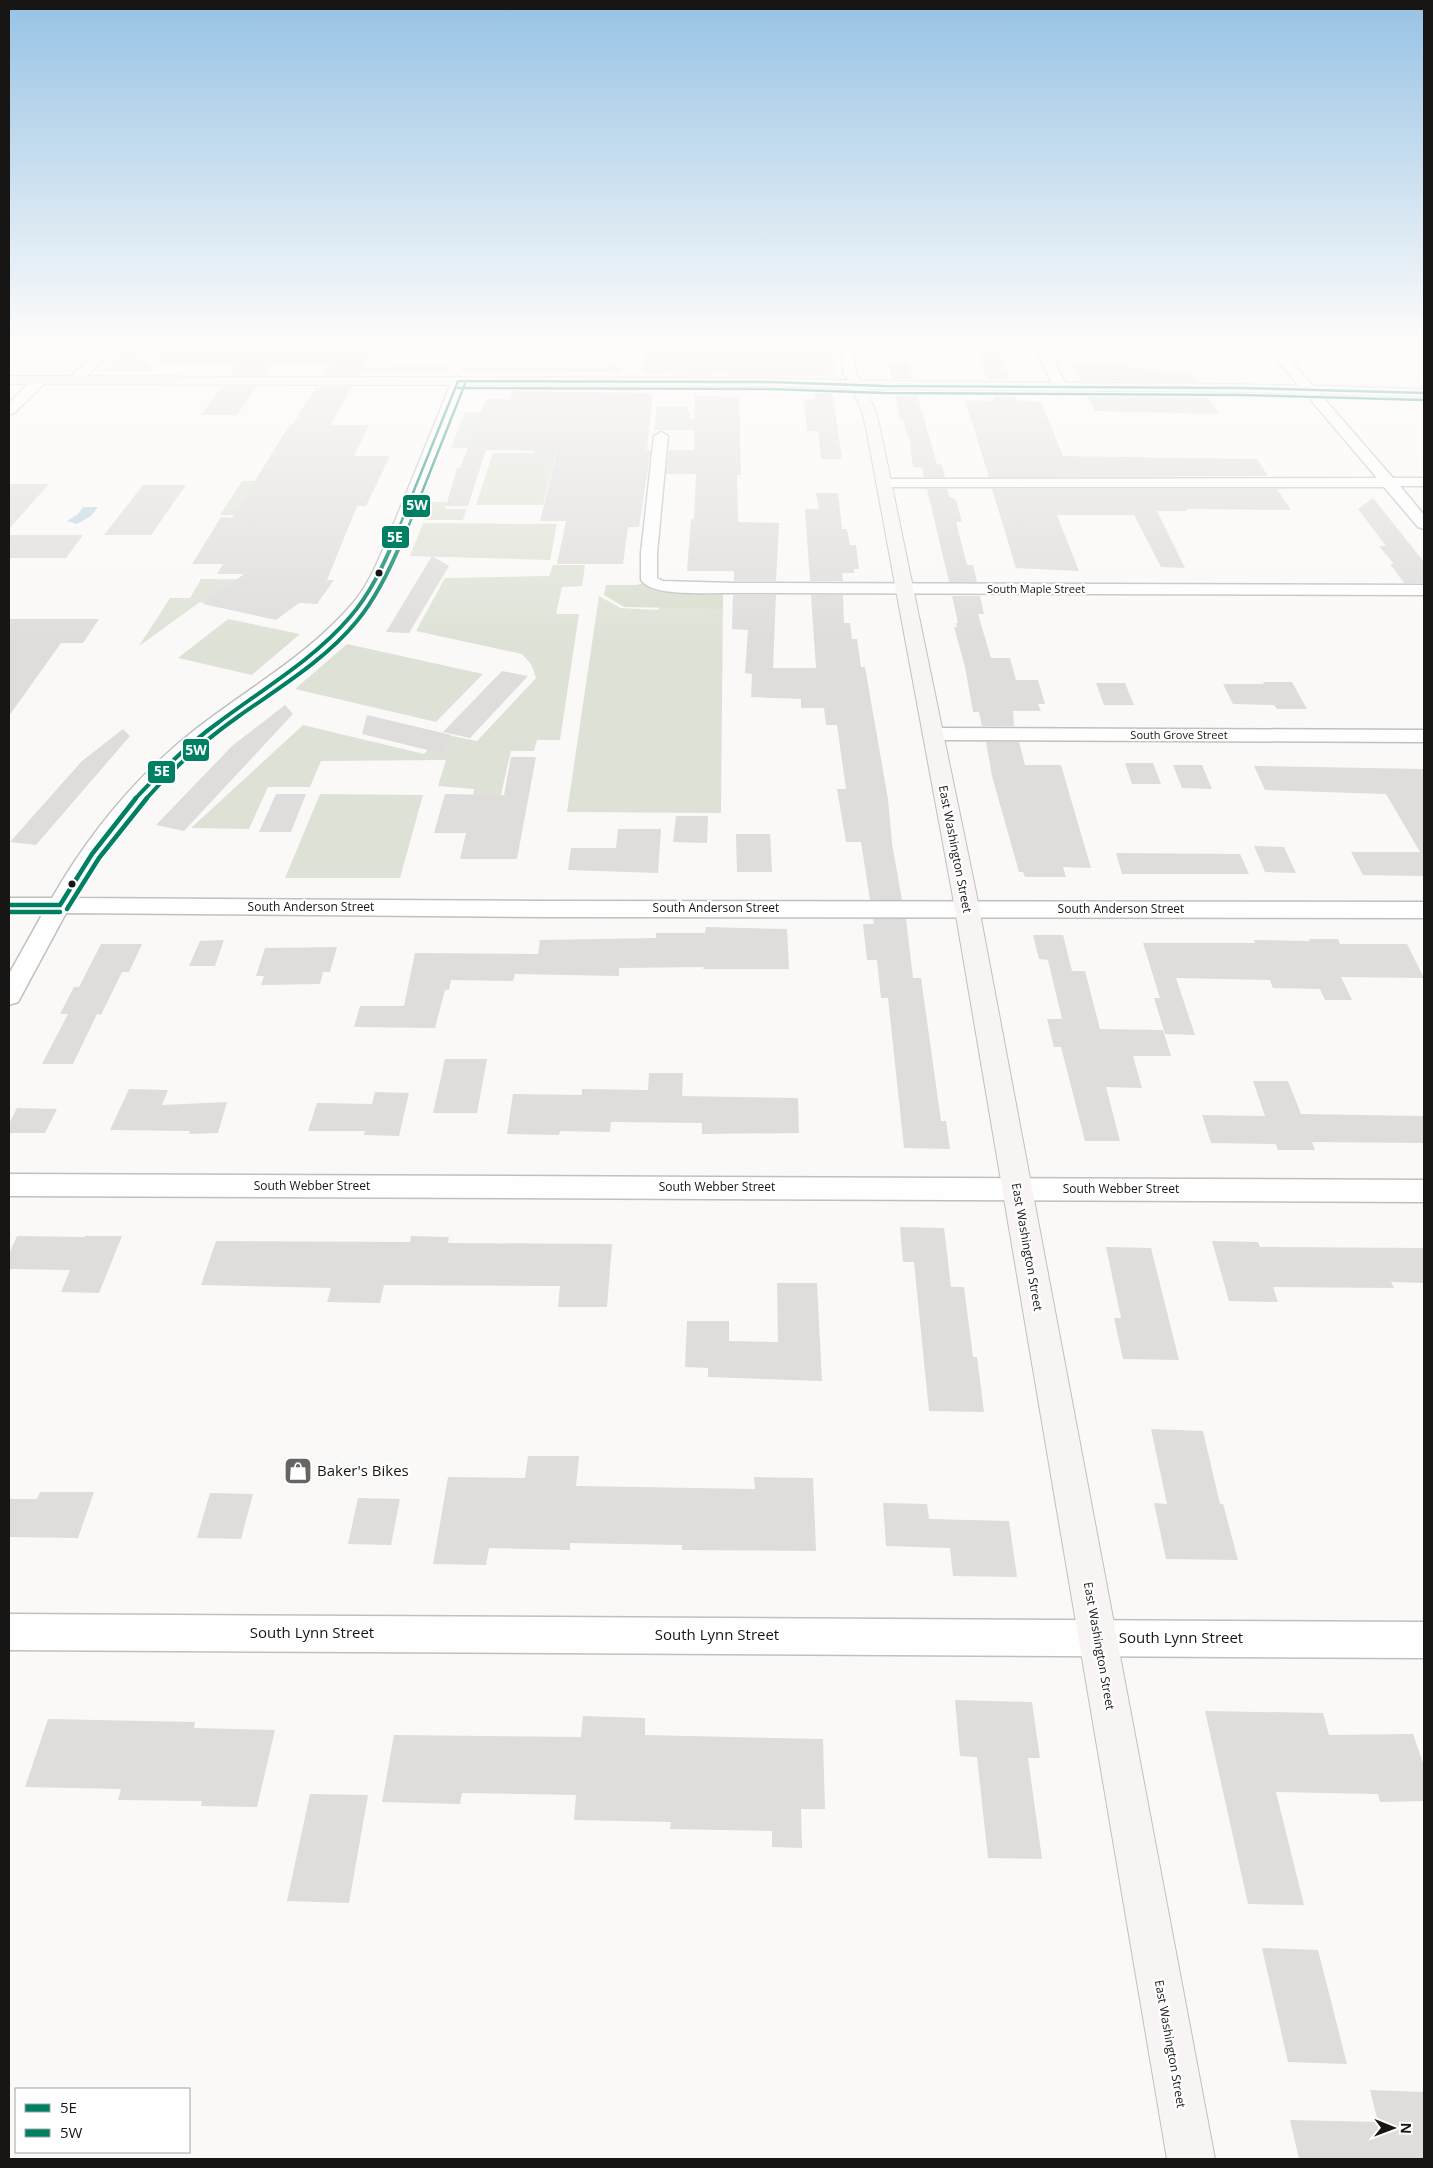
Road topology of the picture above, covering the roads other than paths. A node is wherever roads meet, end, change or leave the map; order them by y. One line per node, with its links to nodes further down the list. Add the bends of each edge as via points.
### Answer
1 (434, 441): 14 (street, via 386,561 362,602 330,638 300,664 218,722 158,772 94,848)
2 (660, 441): 9 (street, South Maple Street, via 649,580 660,586 698,588)
3 (875, 441): 7 (main road, East Washington Street)
4 (1354, 441): 5 (street)
5 (1389, 482): 6 (street); 7 (street); 8 (street)
6 (1424, 482)
7 (883, 483): 9 (main road, East Washington Street)
8 (1424, 524)
9 (904, 588): 10 (street, South Maple Street); 11 (main road, East Washington Street)
10 (1424, 590)
11 (933, 734): 12 (street, South Grove Street); 15 (main road, East Washington Street)
12 (1424, 736)
13 (9, 905): 14 (street, South Anderson Street)
14 (60, 905): 15 (street, South Anderson Street); 17 (street)
15 (967, 908): 16 (street, South Anderson Street); 19 (main road, East Washington Street)
16 (1424, 910)
17 (9, 996)
18 (9, 1185): 19 (street, South Webber Street)
19 (1017, 1188): 20 (street, South Webber Street); 22 (main road, East Washington Street)
20 (1424, 1191)
21 (9, 1632): 22 (street, South Lynn Street)
22 (1097, 1638): 23 (street, South Lynn Street); 24 (main road, East Washington Street)
23 (1424, 1640)
24 (1191, 2159)

